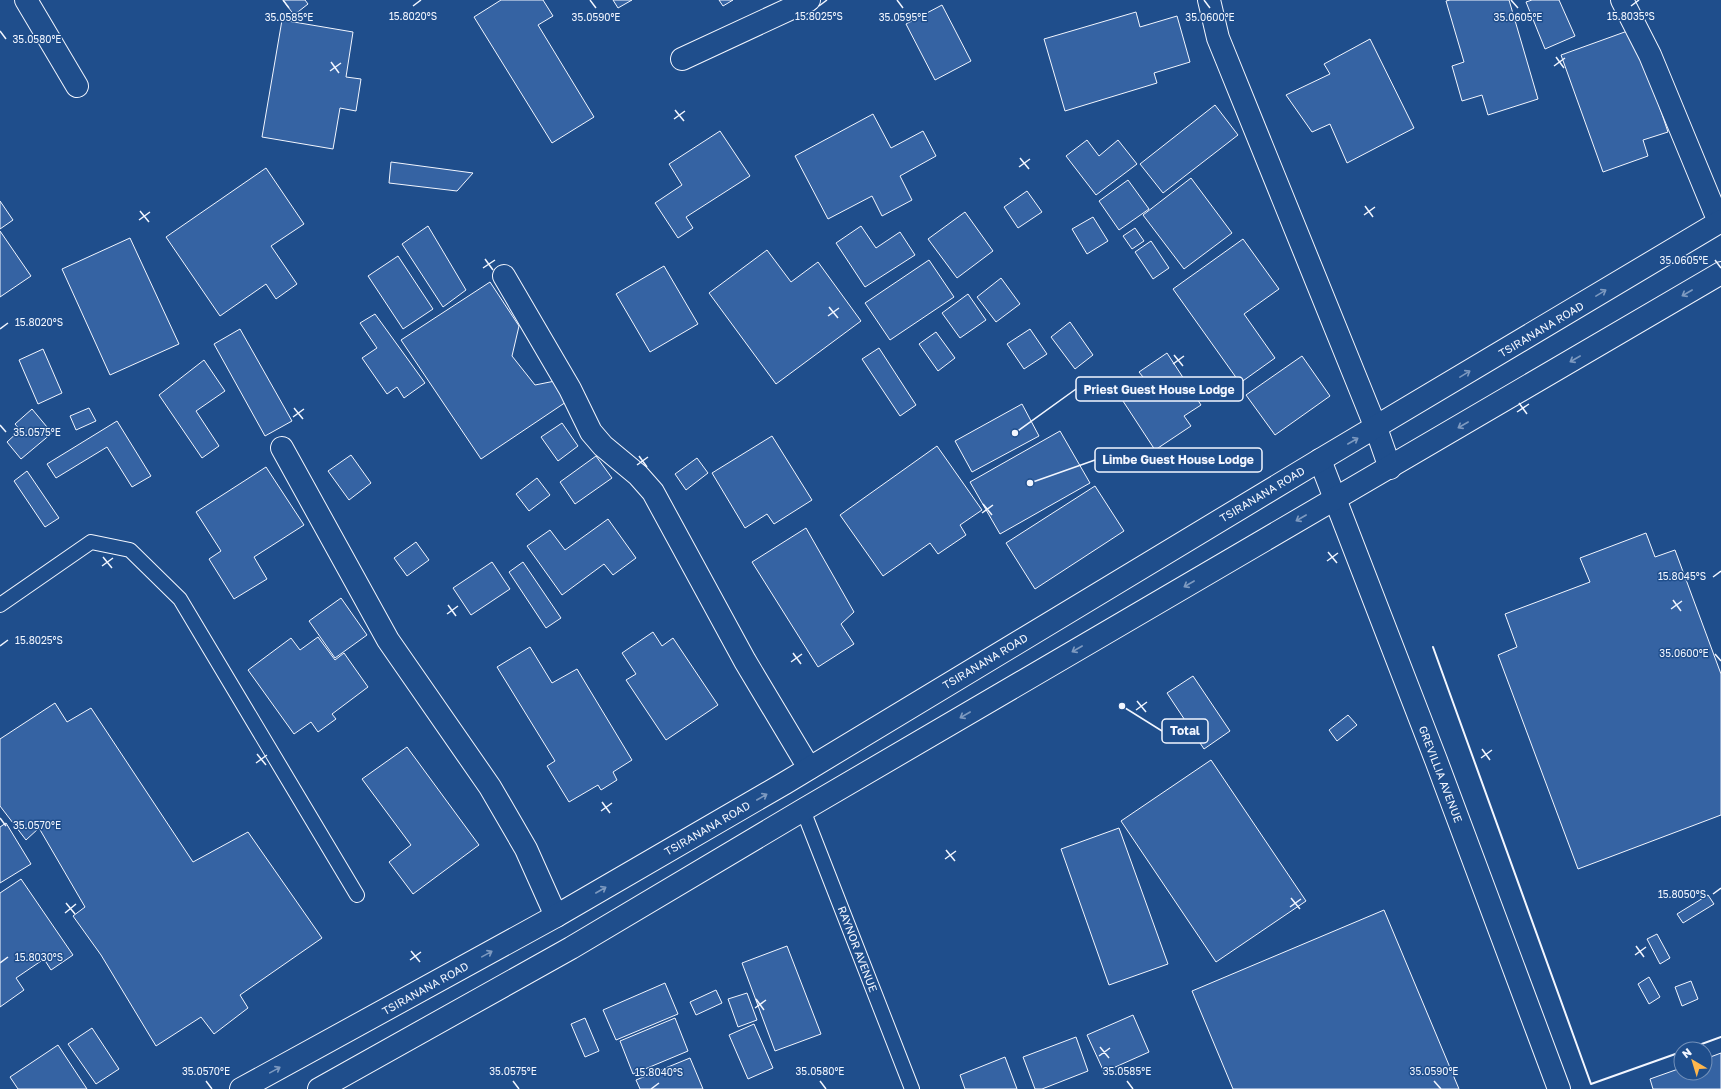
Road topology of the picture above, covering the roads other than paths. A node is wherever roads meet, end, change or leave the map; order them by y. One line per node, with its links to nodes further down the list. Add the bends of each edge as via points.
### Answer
1 (26, 0): 6 (main road)
2 (810, 0): 5 (main road)
3 (1209, 0): 10 (main road, via 1218,38)
4 (1622, 0): 7 (main road, via 1650,54)
5 (682, 59)
6 (77, 86)
7 (1720, 222): 10 (main road, TSIRANANA ROAD, one-way to 7)
8 (1721, 273): 13 (main road, one-way to 13)
9 (504, 276): 16 (main road, via 570,389 591,432 653,492 745,661)
10 (1376, 428): 12 (main road, TSIRANANA ROAD, one-way to 10); 13 (main road)
11 (282, 448): 19 (main road, via 388,640 494,793 526,849)
12 (1320, 460): 14 (main road, GREVILLIA AVENUE); 16 (main road, TSIRANANA ROAD)
13 (1390, 468): 14 (main road)
14 (1335, 498): 17 (main road, one-way to 17); 23 (main road, GREVILLIA AVENUE)
15 (0, 605): 18 (lane, via 91,542 130,550 180,599)
16 (809, 768): 19 (main road, TSIRANANA ROAD, one-way to 16)
17 (803, 810): 21 (main road, via 571,948); 22 (lane, RAYNOR AVENUE)
18 (358, 896)
19 (556, 916): 20 (main road, TSIRANANA ROAD, one-way to 19)
20 (241, 1089)
21 (319, 1089)
22 (912, 1089)
23 (1559, 1089)

